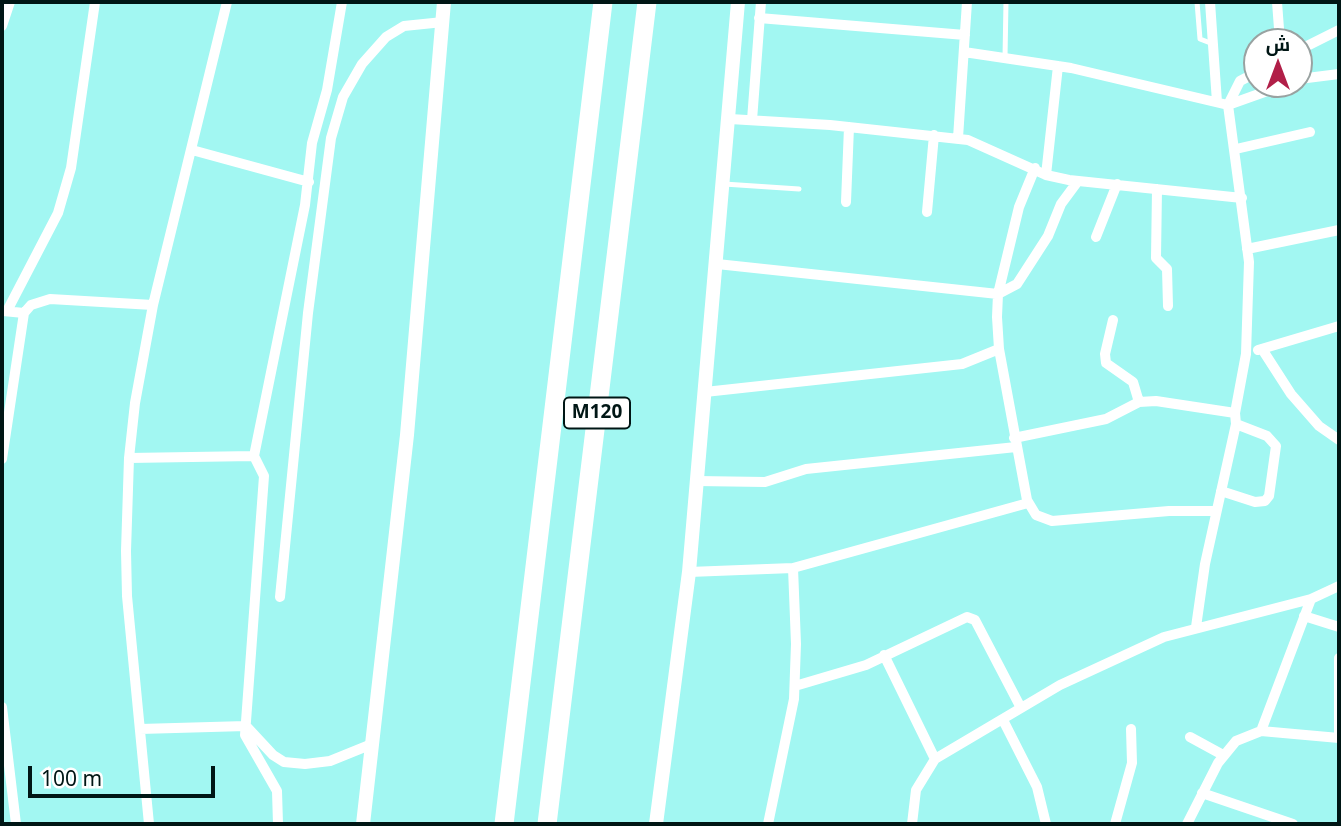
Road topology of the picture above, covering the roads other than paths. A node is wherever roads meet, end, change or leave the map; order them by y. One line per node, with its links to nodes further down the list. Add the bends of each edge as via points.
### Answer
1 (10, 2): 17 (street)
2 (95, 2): 57 (street, via 68,179 58,213)
3 (228, 2): 37 (street)
4 (342, 2): 42 (street, via 327,90 312,143)
5 (444, 2): 16 (street)
6 (603, 2): 104 (highway, M120)
7 (647, 2): 105 (highway, M120)
8 (737, 2): 31 (street)
9 (761, 2): 15 (street)
10 (967, 2): 20 (street)
11 (1006, 2): 24 (lane)
12 (1196, 2): 22 (lane, via 1200,39)
13 (1210, 2): 22 (street)
14 (1277, 2): 18 (street)
15 (760, 18): 20 (street); 32 (street)
16 (443, 22): 79 (street, via 404,26 386,37 362,64 343,97 331,138 308,313); 96 (street, via 407,435)
17 (2, 26)
18 (1279, 28)
19 (1339, 30): 21 (street)
20 (965, 35): 23 (street)
21 (1313, 43)
22 (1213, 44): 30 (street)
23 (964, 52): 24 (street); 36 (street)
24 (1005, 57): 25 (street)
25 (1058, 66): 30 (street); 40 (street)
26 (1339, 74): 27 (street)
27 (1313, 77)
28 (1243, 79): 30 (street)
29 (1243, 97): 30 (street)
30 (1222, 103): 38 (street)
31 (730, 119): 32 (street); 43 (street)
32 (752, 120): 33 (street)
33 (849, 127): 35 (street); 48 (street)
34 (1310, 132): 38 (street)
35 (934, 135): 36 (street); 49 (street)
36 (958, 138): 39 (street)
37 (192, 149): 42 (street); 55 (street)
38 (1236, 149): 47 (street)
39 (1035, 169): 40 (street); 54 (street, via 1019,207)
40 (1046, 174): 41 (street)
41 (1078, 181): 44 (street); 54 (street, via 1017,284)
42 (309, 182): 69 (street)
43 (724, 184): 46 (lane); 53 (street)
44 (1117, 184): 45 (street); 51 (street)
45 (1157, 188): 47 (street); 56 (street, via 1156,258 1167,269)
46 (799, 189)
47 (1242, 198): 52 (street)
48 (846, 202)
49 (927, 212)
50 (1339, 230): 52 (street)
51 (1096, 237)
52 (1247, 249): 63 (street)
53 (717, 264): 54 (street); 64 (street)
54 (998, 294): 61 (street)
55 (153, 305): 58 (street, via 50,299 31,305); 70 (street)
56 (1168, 306)
57 (4, 311): 58 (street)
58 (24, 313): 71 (street)
59 (1113, 320): 65 (street, via 1106,363 1133,382)
60 (1339, 326): 62 (street)
61 (999, 349): 64 (street, via 962,364); 68 (street)
62 (1262, 349): 63 (street); 67 (street, via 1291,394 1319,426)
63 (1246, 354): 66 (street)
64 (705, 391): 72 (street)
65 (1139, 402): 66 (street, via 1156,401); 68 (street, via 1106,419)
66 (1235, 419): 73 (street); 73 (street, via 1276,446 1269,496 1255,502)
67 (1339, 440)
68 (1015, 442): 72 (street, via 806,469 765,482); 74 (street)
69 (254, 456): 70 (street); 90 (street, via 264,476)
70 (129, 458): 91 (street, via 125,551)
71 (2, 459)
72 (697, 481): 77 (street)
73 (1221, 491): 75 (street)
74 (1028, 503): 75 (street, via 1036,515 1052,521); 76 (street)
75 (1216, 510): 82 (street)
76 (793, 568): 77 (street); 86 (street)
77 (688, 572): 106 (street)
78 (1339, 586): 80 (street)
79 (280, 597)
80 (1311, 599): 81 (street); 82 (street)
81 (1304, 616): 83 (street); 93 (street)
82 (1196, 627): 88 (street, via 1117,656)
83 (1339, 627)
84 (884, 655): 86 (street, via 866,665); 88 (street, via 962,617 971,618); 98 (street)
85 (1339, 659): 95 (street)
86 (795, 686): 107 (street)
87 (2, 707): 100 (street)
88 (1021, 708): 89 (street)
89 (1003, 720): 98 (street); 109 (street, via 1037,786)
90 (246, 726): 91 (street); 96 (street, via 284,762 330,761); 102 (street, via 252,751 277,791)
91 (140, 729): 101 (street)
92 (1131, 729): 110 (street, via 1132,763)
93 (1261, 731): 95 (street); 97 (street, via 1236,741)
94 (1190, 737): 97 (street)
95 (1339, 737)
96 (372, 744): 103 (street)
97 (1223, 755): 99 (street)
98 (935, 759): 108 (street, via 916,790)
99 (1202, 793): 111 (street); 112 (street)
100 (16, 824)
101 (149, 824)
102 (278, 824)
103 (363, 824)
104 (504, 824)
105 (547, 824)
106 (656, 824)
107 (768, 824)
108 (912, 824)
109 (1046, 824)
110 (1115, 824)
111 (1187, 824)
112 (1293, 824)

